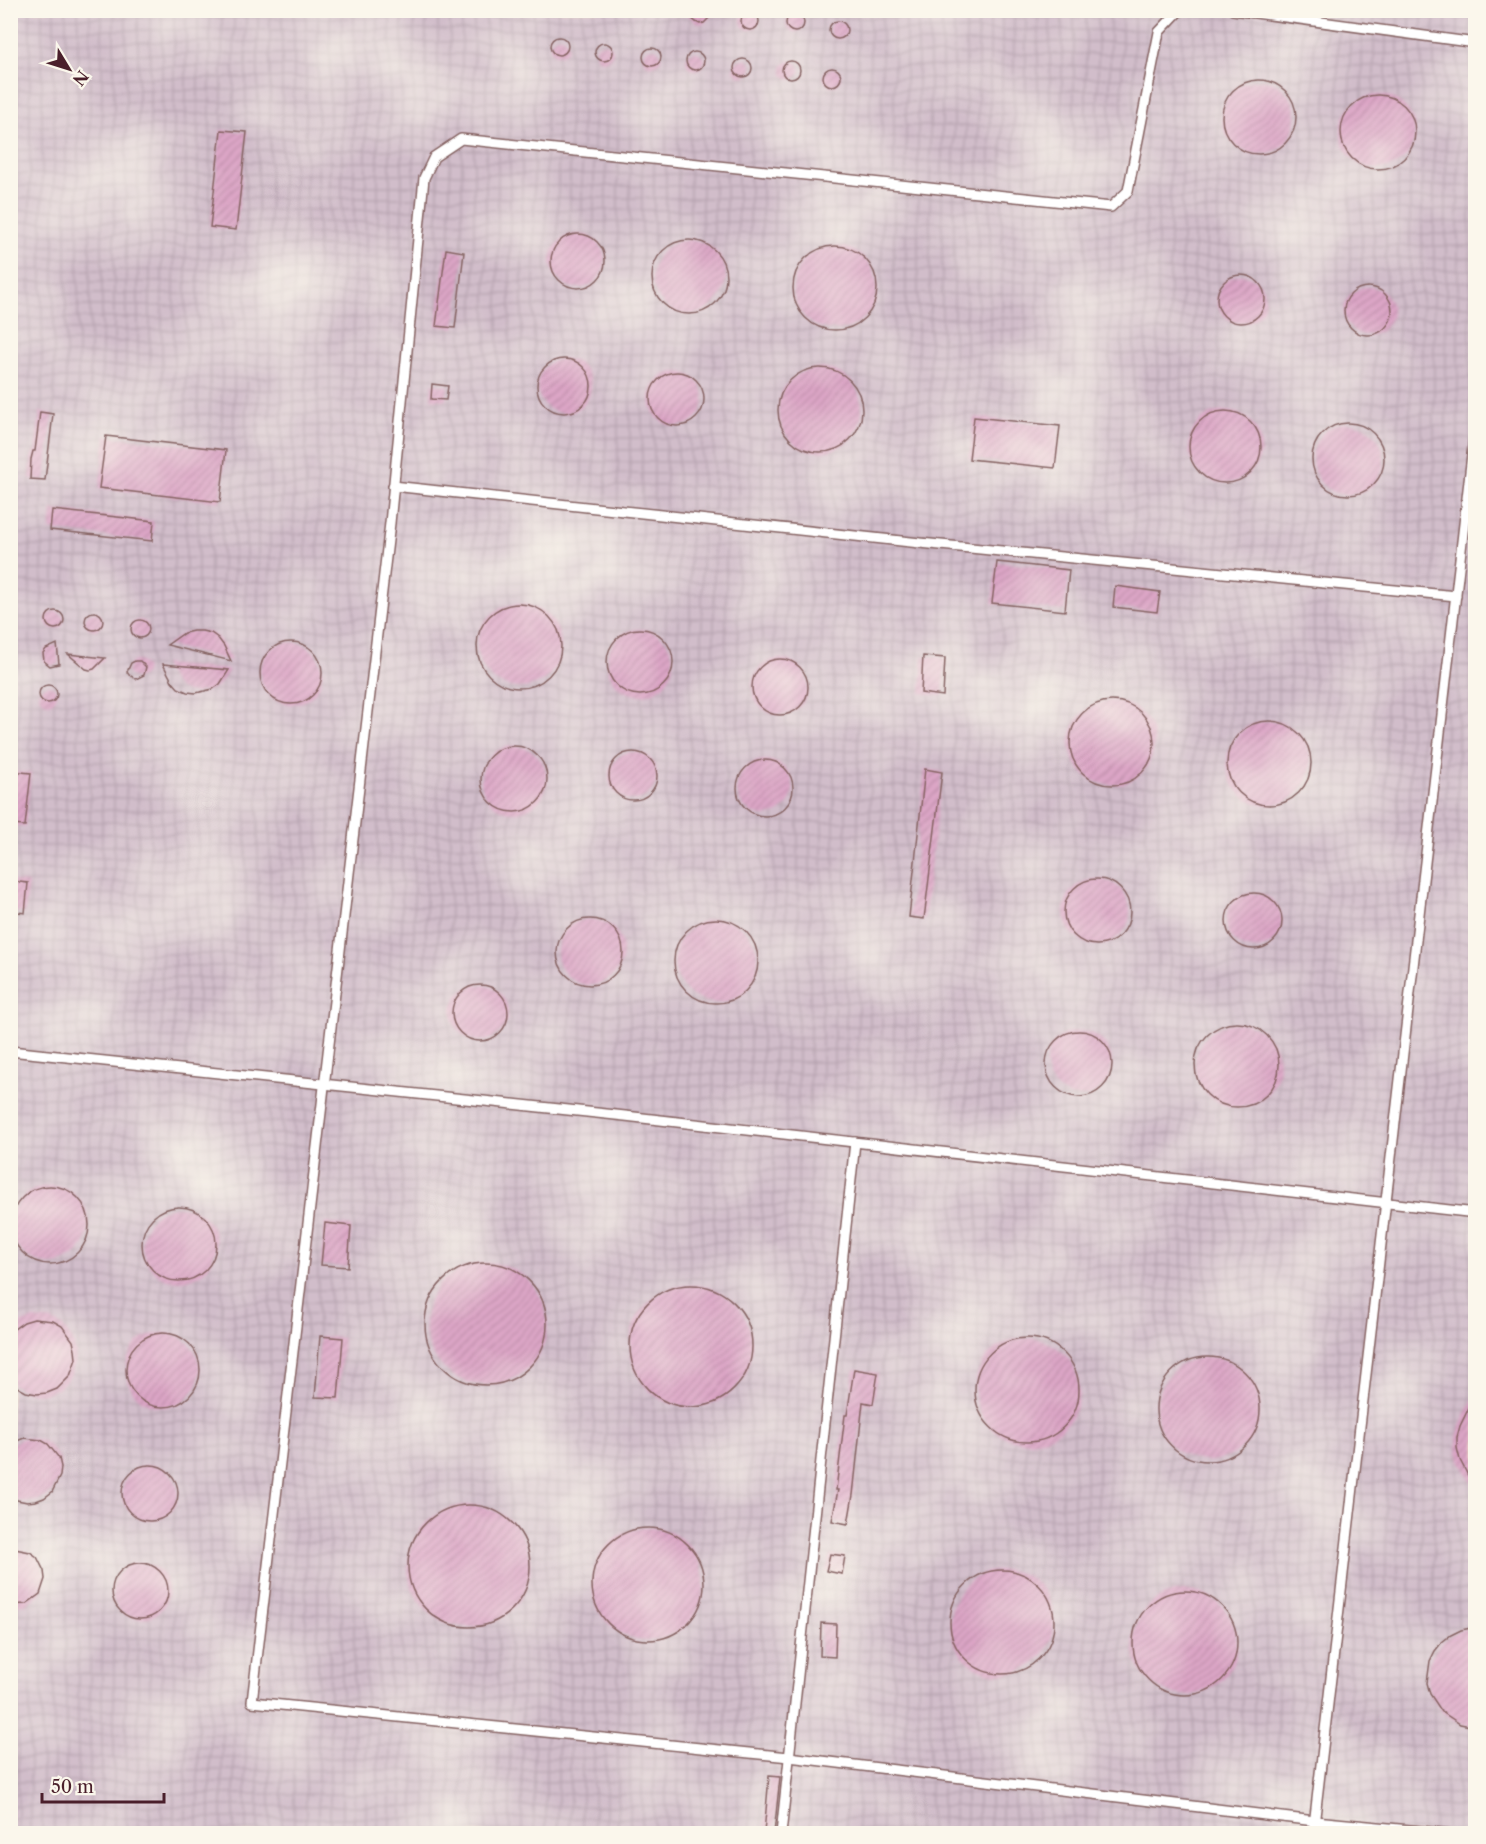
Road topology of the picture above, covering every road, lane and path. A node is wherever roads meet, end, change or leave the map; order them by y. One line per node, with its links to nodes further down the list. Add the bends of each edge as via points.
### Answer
1 (1183, 10): 5 (lane, via 1160,32 1128,191 1111,207 461,139 434,157 424,178)
2 (1233, 10): 3 (lane)
3 (1476, 43)
4 (1476, 420): 6 (lane)
5 (393, 486): 6 (lane); 8 (lane)
6 (1456, 596): 10 (lane)
7 (10, 1051): 8 (lane)
8 (324, 1084): 9 (lane); 12 (lane, via 252,1702)
9 (855, 1142): 10 (lane); 12 (lane)
10 (1385, 1202): 11 (lane); 13 (lane)
11 (1476, 1213)
12 (789, 1757): 13 (lane); 14 (lane)
13 (1315, 1821): 15 (lane); 16 (lane)
14 (781, 1833)
15 (1314, 1833)
16 (1452, 1833)

